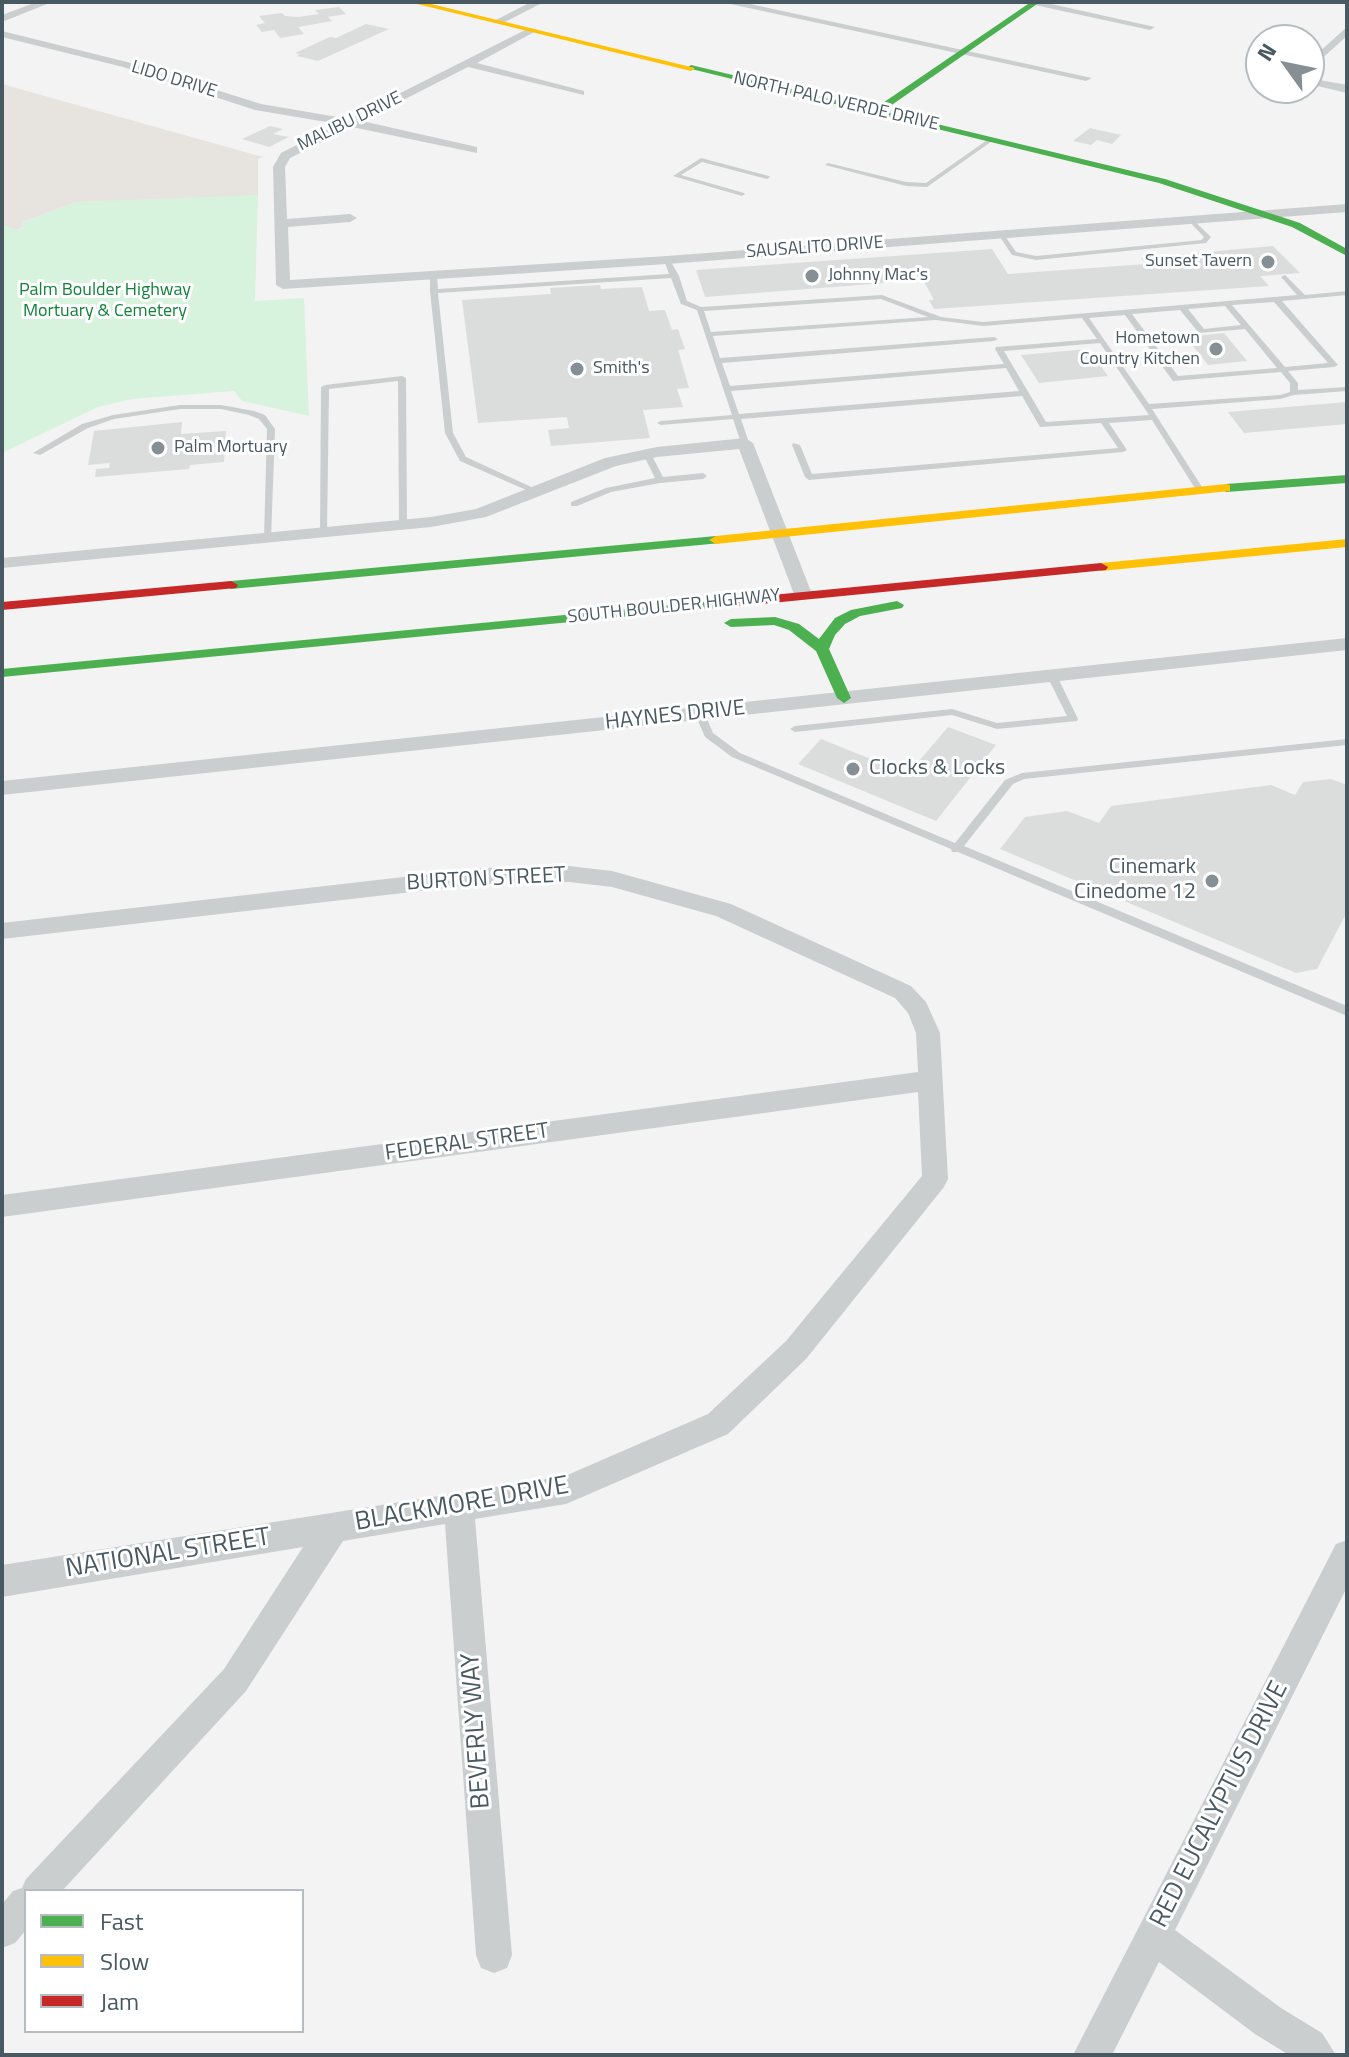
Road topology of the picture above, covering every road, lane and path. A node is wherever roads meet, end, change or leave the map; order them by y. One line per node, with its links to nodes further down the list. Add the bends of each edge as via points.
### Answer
1 (47, 2): 6 (street)
2 (413, 2): 7 (main road, NORTH PALO VERDE DRIVE)
3 (539, 2): 7 (street)
4 (726, 2): 13 (street)
5 (1032, 2): 8 (street); 13 (main road)
6 (2, 19)
7 (497, 22): 9 (main road, NORTH PALO VERDE DRIVE)
8 (1150, 27)
9 (533, 30): 14 (street, MALIBU DRIVE); 19 (main road, NORTH PALO VERDE DRIVE)
10 (1347, 30): 12 (street)
11 (2, 34): 20 (street, LIDO DRIVE, via 127,65 259,107)
12 (1325, 51)
13 (963, 52): 15 (street); 19 (main road)
14 (469, 64): 18 (street); 20 (street, MALIBU DRIVE)
15 (1086, 78)
16 (1325, 84): 17 (street)
17 (1347, 89)
18 (580, 93)
19 (876, 112): 21 (main road, NORTH PALO VERDE DRIVE)
20 (346, 123): 22 (street, LIDO DRIVE); 30 (street, MALIBU DRIVE, via 285,156 279,167)
21 (992, 139): 23 (lane, via 927,185); 27 (main road, NORTH PALO VERDE DRIVE, via 1162,181)
22 (473, 150)
23 (828, 165)
24 (767, 177): 25 (lane, via 701,160 676,176)
25 (742, 194)
26 (1347, 208): 27 (street, SAUSALITO DRIVE)
27 (1256, 213): 29 (street, SAUSALITO DRIVE); 32 (main road, NORTH PALO VERDE DRIVE, via 1296,225); 34 (main road, via 1265,226)
28 (350, 218): 30 (street)
29 (1190, 219): 31 (street, SAUSALITO DRIVE); 31 (lane, via 1208,237 1204,242 1036,258 1014,254)
30 (282, 223): 38 (street, MALIBU DRIVE)
31 (1001, 234): 33 (street, SAUSALITO DRIVE)
32 (1347, 253)
33 (667, 260): 35 (lane); 37 (street, SAUSALITO DRIVE)
34 (1331, 266)
35 (675, 276): 37 (lane); 44 (lane, via 684,302)
36 (1285, 277): 40 (lane)
37 (434, 284): 38 (street, SAUSALITO DRIVE); 76 (lane, via 449,433 463,459)
38 (283, 285)
39 (1347, 293): 40 (lane)
40 (1303, 297): 41 (lane)
41 (1276, 299): 42 (lane); 55 (lane)
42 (1227, 304): 43 (lane); 49 (lane)
43 (1182, 307): 45 (lane); 49 (lane, via 1202,331)
44 (700, 309): 47 (lane, via 882,297); 50 (lane)
45 (1127, 312): 46 (lane); 58 (lane, via 1176,379)
46 (1084, 316): 48 (lane); 52 (lane)
47 (940, 319): 48 (lane); 50 (lane)
48 (983, 324): 51 (lane)
49 (1247, 327): 58 (lane)
50 (709, 334): 54 (lane)
51 (994, 339): 53 (lane); 54 (lane)
52 (1102, 341): 53 (lane); 63 (lane)
53 (999, 349): 56 (lane)
54 (717, 361): 59 (lane)
55 (1334, 365): 57 (lane); 58 (lane)
56 (1008, 366): 59 (lane); 61 (lane)
57 (1347, 369)
58 (1284, 370): 62 (lane)
59 (727, 389): 64 (lane)
60 (1347, 389): 62 (lane)
61 (1025, 393): 64 (lane); 66 (lane, via 1043,425)
62 (1294, 393): 63 (lane)
63 (1146, 407): 65 (lane)
64 (736, 417): 67 (lane); 68 (lane)
65 (1154, 417): 66 (lane); 75 (lane)
66 (1104, 421): 69 (lane, via 1123,450 809,477)
67 (661, 423)
68 (745, 443): 71 (street); 80 (street)
69 (796, 445)
70 (37, 453): 81 (lane, via 113,417 221,407 262,417 271,429)
71 (647, 454): 74 (lane); 76 (street)
72 (703, 476): 74 (lane)
73 (1347, 479): 75 (main road)
74 (660, 480): 77 (lane, via 609,490)
75 (1200, 490): 80 (main road)
76 (536, 491): 78 (street, via 480,513)
77 (574, 504)
78 (403, 524): 79 (street); 79 (lane, via 402,378 325,387)
79 (323, 532): 81 (street)
80 (781, 534): 85 (street); 86 (main road)
81 (268, 537): 83 (street)
82 (1347, 543): 84 (main road, SOUTH BOULDER HIGHWAY)
83 (2, 563)
84 (1073, 569): 85 (main road, SOUTH BOULDER HIGHWAY); 91 (main road, via 856,613 840,621)
85 (803, 594): 87 (main road, SOUTH BOULDER HIGHWAY)
86 (2, 606)
87 (486, 625): 89 (main road, via 572,634); 92 (main road, SOUTH BOULDER HIGHWAY)
88 (706, 625): 91 (main road, via 775,621 794,627)
89 (676, 627)
90 (1347, 644): 93 (street, HAYNES DRIVE)
91 (822, 649): 94 (main road)
92 (2, 673)
93 (1052, 676): 94 (street, HAYNES DRIVE); 96 (lane, via 1073,719 997,726 952,712)
94 (844, 698): 95 (street, HAYNES DRIVE)
95 (700, 714): 98 (street, HAYNES DRIVE); 99 (lane, via 709,735 736,755)
96 (795, 729)
97 (1347, 742): 99 (lane, via 1022,776 1009,782)
98 (2, 788)
99 (956, 849): 101 (lane)
100 (2, 931): 102 (street, BURTON STREET, via 482,876 569,874 612,879 723,910 903,992 918,1008 928,1033)
101 (1347, 1011)
102 (932, 1080): 103 (street, FEDERAL STREET); 104 (street, BLACKMORE DRIVE, via 935,1179 796,1350 718,1424 566,1490)
103 (2, 1206)
104 (459, 1507): 105 (street, BLACKMORE DRIVE); 112 (street, BEVERLY WAY)
105 (334, 1527): 107 (street, NATIONAL STREET); 108 (street, BLACKMORE DRIVE, via 235,1680)
106 (1347, 1555): 111 (street, RED EUCALYPTUS DRIVE)
107 (2, 1581)
108 (40, 1889)
109 (24, 1906): 110 (street)
110 (2, 1930)
111 (1153, 1936): 113 (street, RED EUCALYPTUS DRIVE); 114 (street)
112 (494, 1955)
113 (1092, 2055)
114 (1317, 2055)

